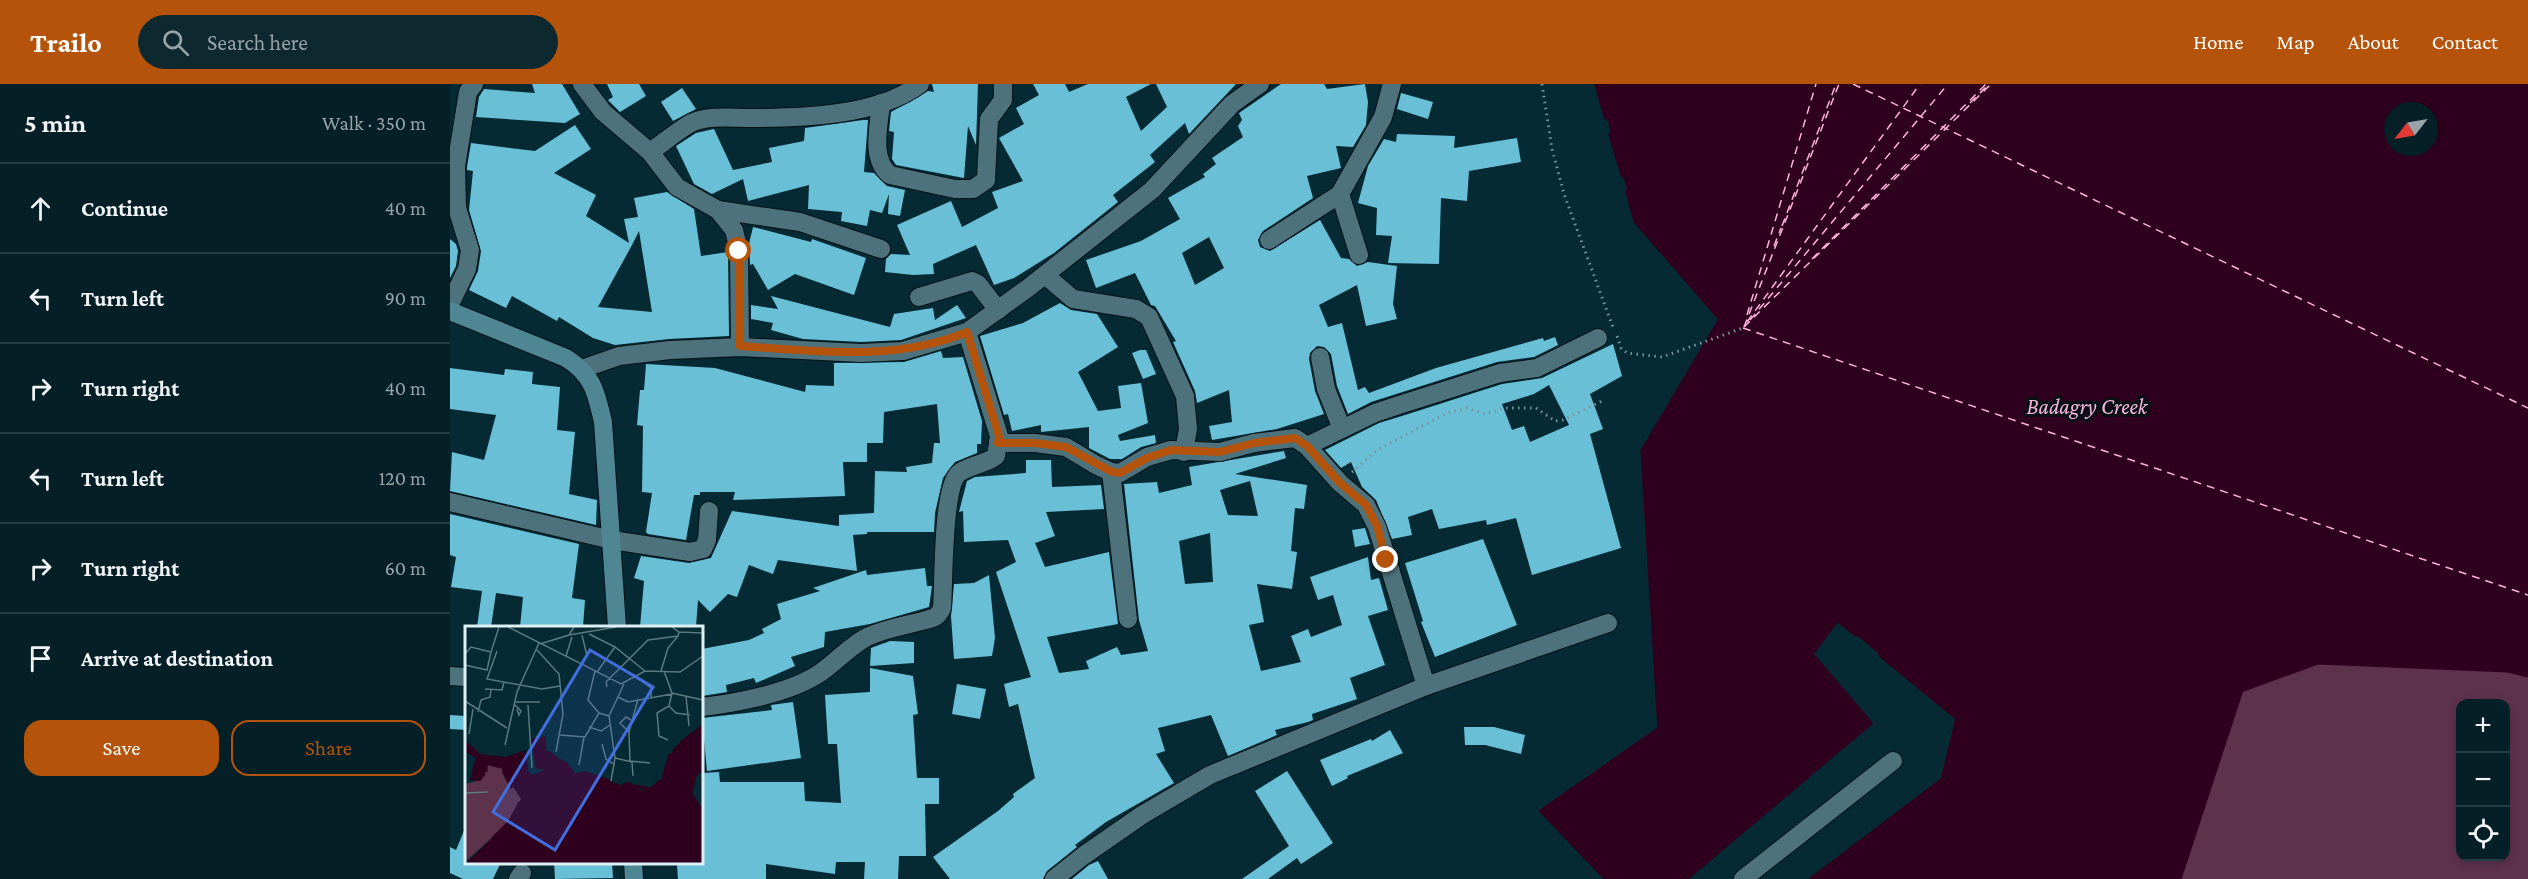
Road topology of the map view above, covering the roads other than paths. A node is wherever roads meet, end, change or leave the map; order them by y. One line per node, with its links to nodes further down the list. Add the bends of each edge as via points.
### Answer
1 (474, 84): 16 (street, via 468,92 456,166 457,208 470,250 467,269)
2 (582, 84): 8 (street, via 603,112)
3 (920, 84): 7 (street)
4 (1003, 84): 7 (street, via 1003,100 989,119 986,180 973,189 956,189 890,175 883,170 878,157)
5 (1260, 84): 14 (street, via 1232,104 1152,190)
6 (1392, 84): 9 (street, via 1383,117)
7 (881, 103): 8 (street, via 802,117 713,118 692,123)
8 (650, 152): 10 (street, via 677,187)
9 (1340, 194): 11 (street); 13 (street)
10 (718, 210): 12 (street, via 800,222); 21 (street, via 734,230 739,251)
11 (1269, 240)
12 (881, 249)
13 (1359, 255)
14 (1045, 275): 17 (street); 27 (street, via 1073,299 1136,309 1149,317 1185,396 1188,429)
15 (919, 297): 17 (street, via 972,280)
16 (450, 304)
17 (998, 310): 19 (street)
18 (450, 311): 23 (main road, via 566,358)
19 (967, 332): 21 (street, via 903,351 861,353); 25 (street)
20 (1598, 338): 24 (street, via 1537,368 1463,384 1375,413)
21 (740, 346): 23 (street, via 619,356)
22 (1320, 357): 24 (street, via 1326,389)
23 (582, 369): 31 (main road, via 596,393 603,422)
24 (1342, 429): 26 (street)
25 (998, 443): 28 (street, via 1066,447); 38 (street, via 996,456 959,474 952,484 942,608 935,618 903,624 866,638 818,675 743,702)
26 (1307, 446): 27 (street, via 1295,438 1220,452); 37 (street, via 1366,505 1377,526)
27 (1184, 452): 28 (street, via 1171,450 1120,473)
28 (1112, 472): 32 (street)
29 (450, 502): 31 (street)
30 (709, 511): 31 (street, via 707,540 702,549 662,550)
31 (612, 540): 34 (main road)
32 (1128, 619)
33 (1608, 623): 37 (street)
34 (617, 626)
35 (450, 676): 36 (street)
36 (465, 677)
37 (1426, 686): 42 (street, via 1210,775 1142,815)
38 (704, 707)
39 (1893, 761): 43 (street)
40 (633, 864): 41 (main road)
41 (634, 879)
42 (1054, 879)
43 (1743, 879)

